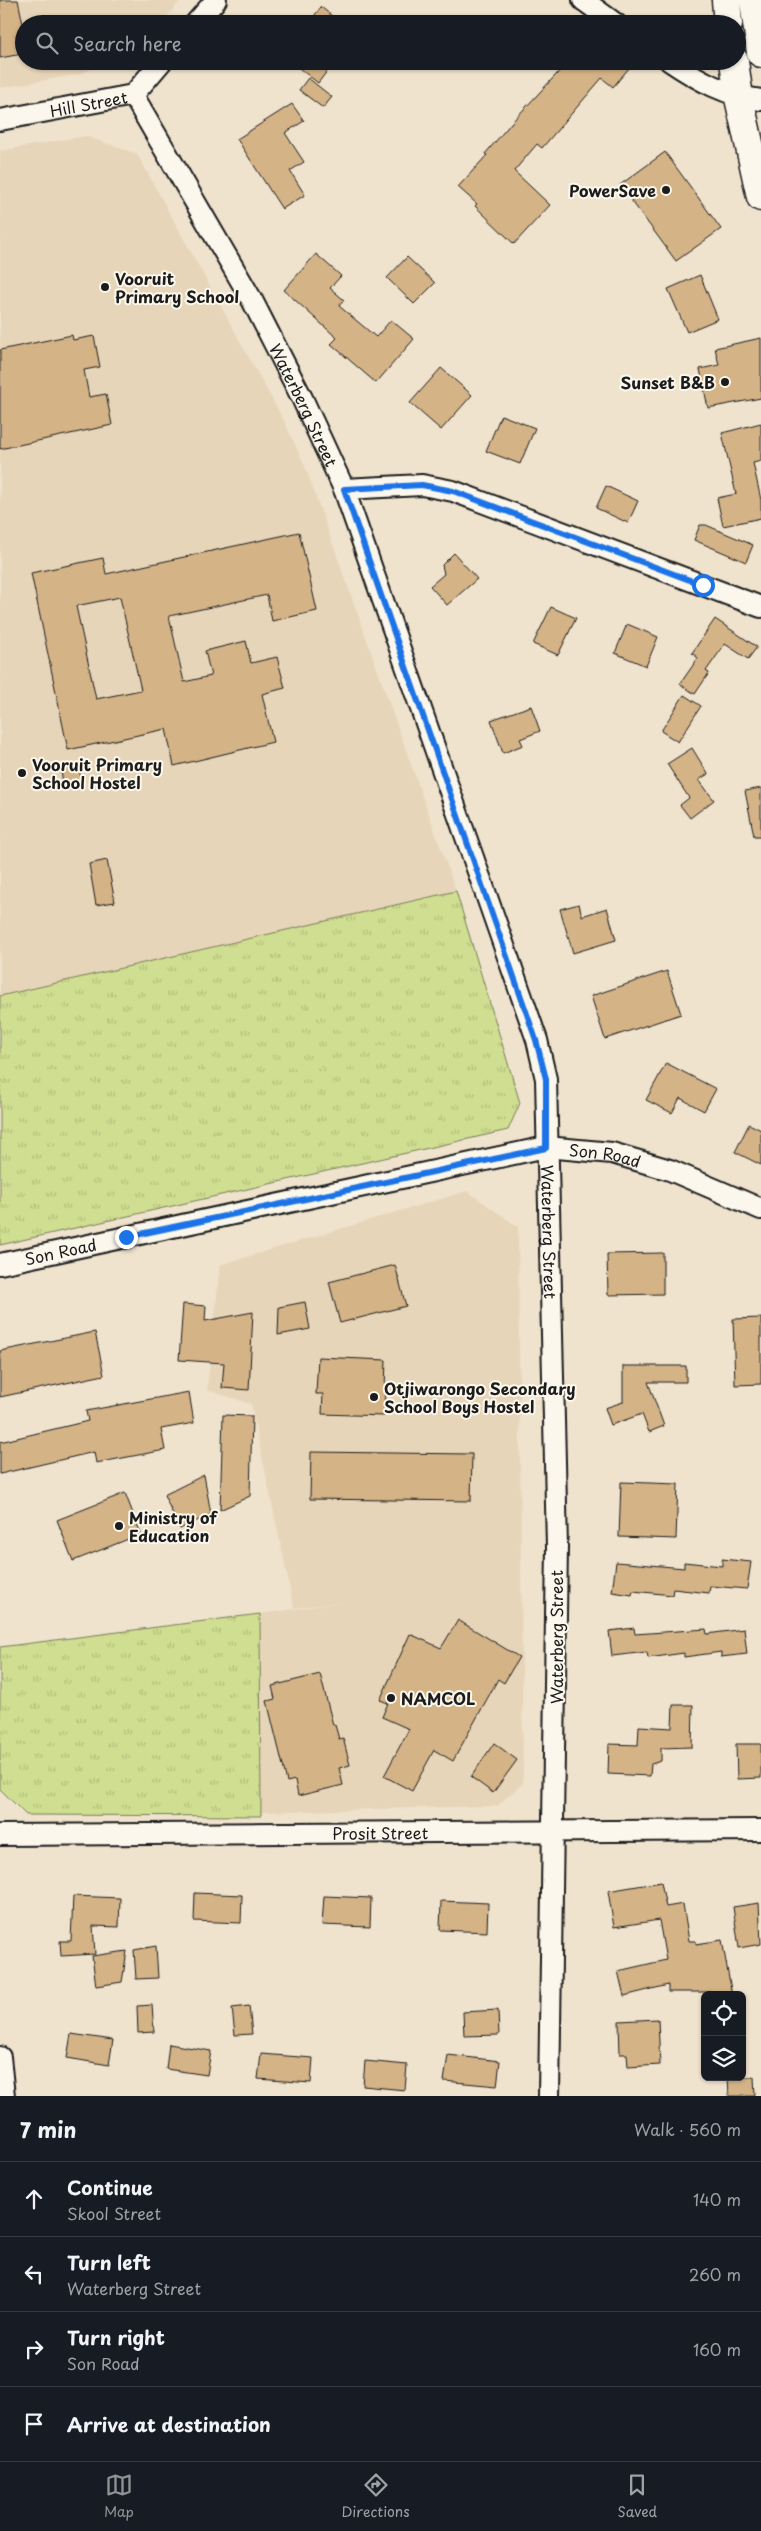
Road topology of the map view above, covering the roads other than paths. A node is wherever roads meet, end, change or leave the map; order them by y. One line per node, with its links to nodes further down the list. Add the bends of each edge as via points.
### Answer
1 (216, 0): 5 (street)
2 (583, 0): 6 (street)
3 (726, 0): 7 (highway)
4 (754, 0): 8 (highway)
5 (203, 15)
6 (604, 15)
7 (727, 15)
8 (761, 53)
9 (154, 70): 12 (street, Hill Street)
10 (685, 70): 13 (street, via 714,87)
11 (738, 70): 13 (highway)
12 (133, 95): 14 (street, Hill Street); 16 (street, Waterberg Street, via 252,300)
13 (750, 99): 15 (highway)
14 (0, 120)
15 (761, 197)
16 (344, 489): 17 (street, via 422,485 453,491); 18 (street, Waterberg Street, via 536,1040 546,1079)
17 (761, 607)
18 (546, 1148): 19 (street, Son Road, via 612,1153 670,1170); 20 (street, Son Road); 22 (street, Waterberg Street, via 557,1547)
19 (761, 1209)
20 (0, 1264)
21 (761, 1830): 22 (street, Prosit Street)
22 (554, 1831): 23 (street, Prosit Street); 26 (street, Waterberg Street)
23 (0, 1835)
24 (0, 2058): 25 (street)
25 (4, 2096)
26 (549, 2096)

